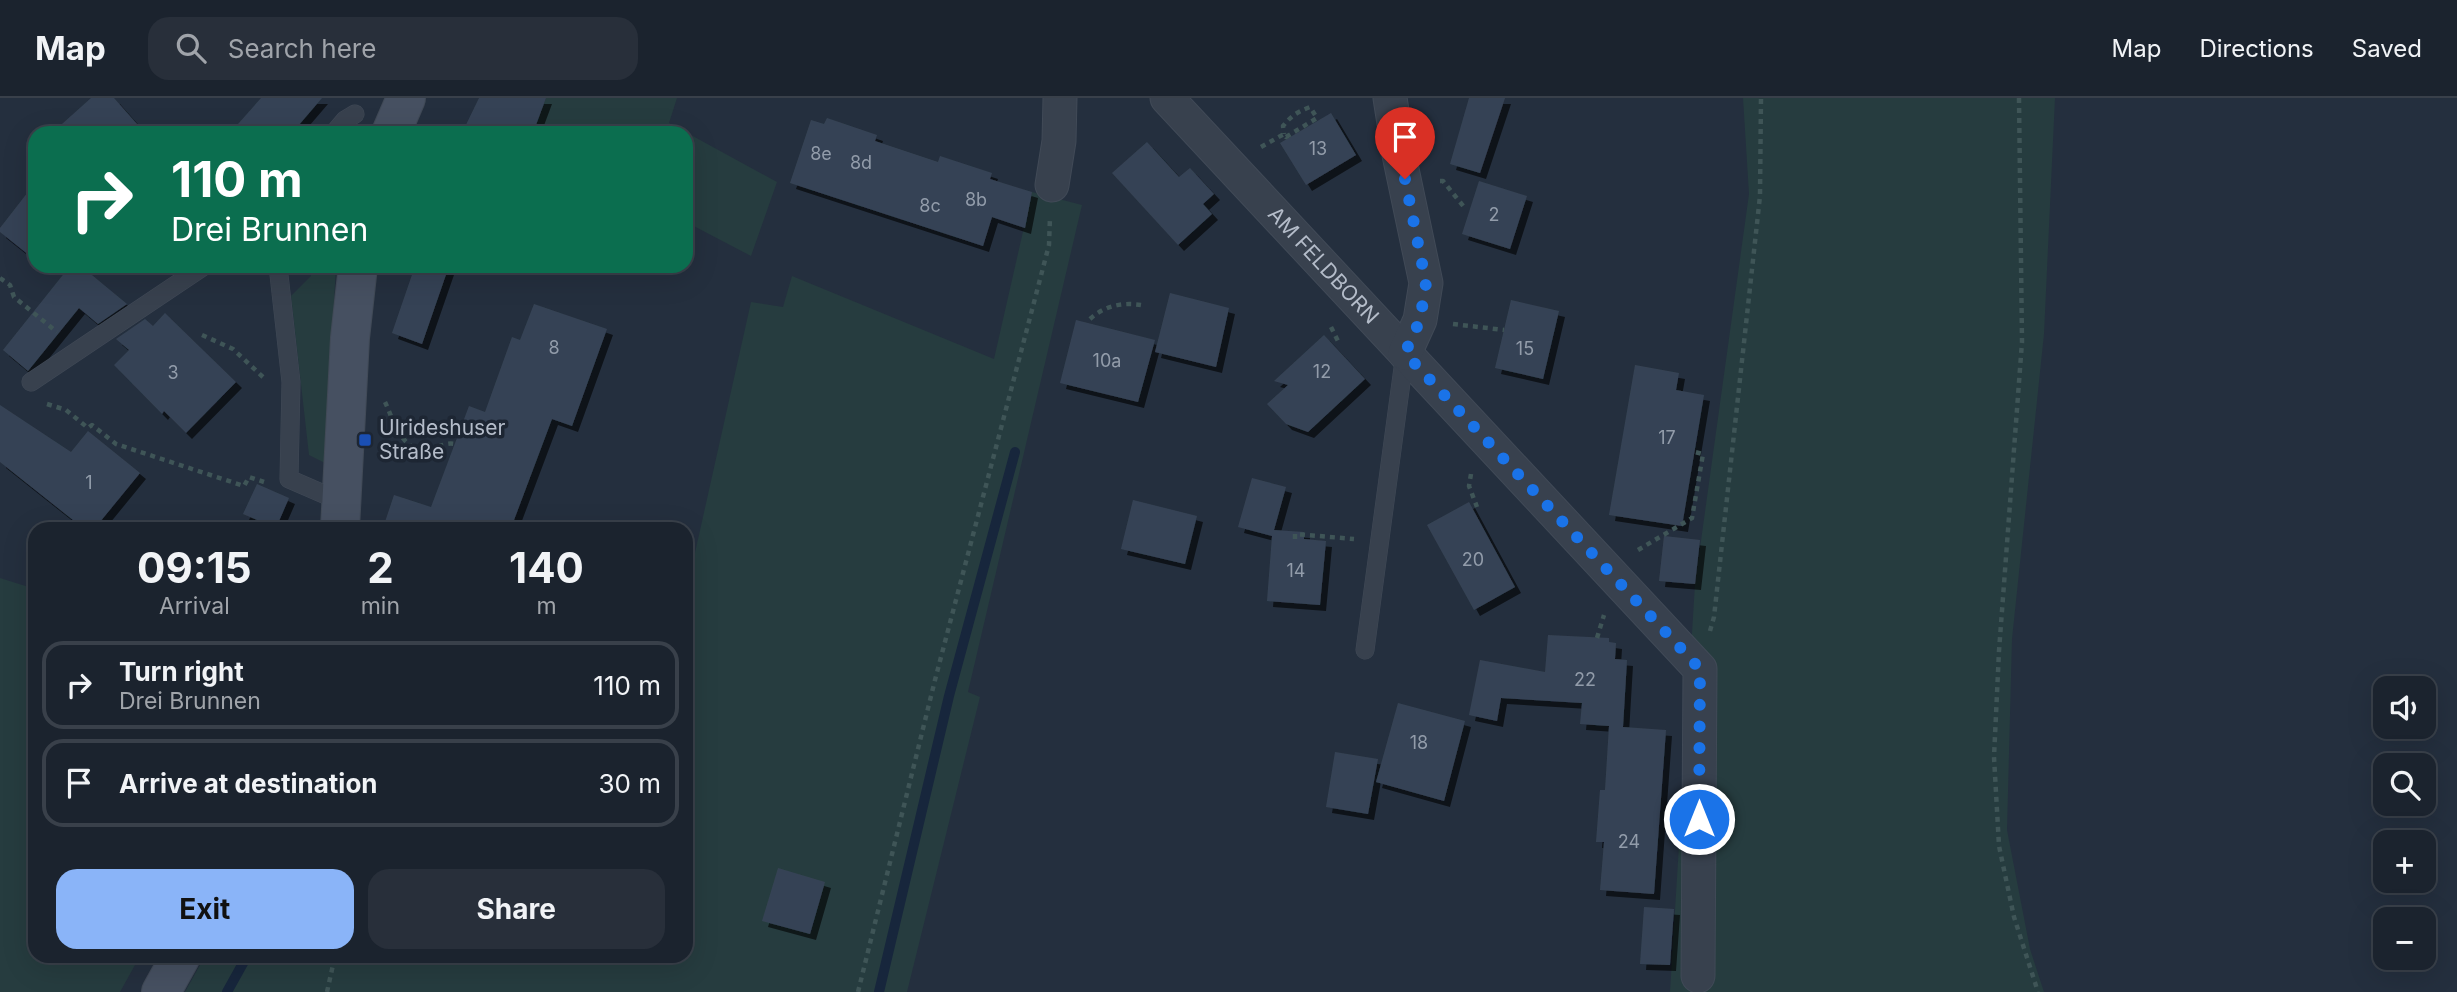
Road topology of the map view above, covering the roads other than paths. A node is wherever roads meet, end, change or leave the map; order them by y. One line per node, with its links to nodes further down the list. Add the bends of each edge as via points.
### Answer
1 (406, 98): 7 (street)
2 (1060, 98): 8 (street)
3 (1167, 98): 12 (street, AM FELDBORN)
4 (1390, 98): 12 (street, via 1426,283 1420,320)
5 (355, 114): 6 (lane)
6 (340, 126)
7 (394, 126)
8 (1052, 185)
9 (194, 273): 13 (lane)
10 (279, 273): 14 (lane, via 291,382 289,479)
11 (357, 273): 14 (street)
12 (1405, 353): 15 (lane); 17 (street, AM FELDBORN, via 1700,669)
13 (31, 382)
14 (341, 515)
15 (1365, 650)
16 (177, 963): 18 (street)
17 (1698, 976)
18 (161, 992)

